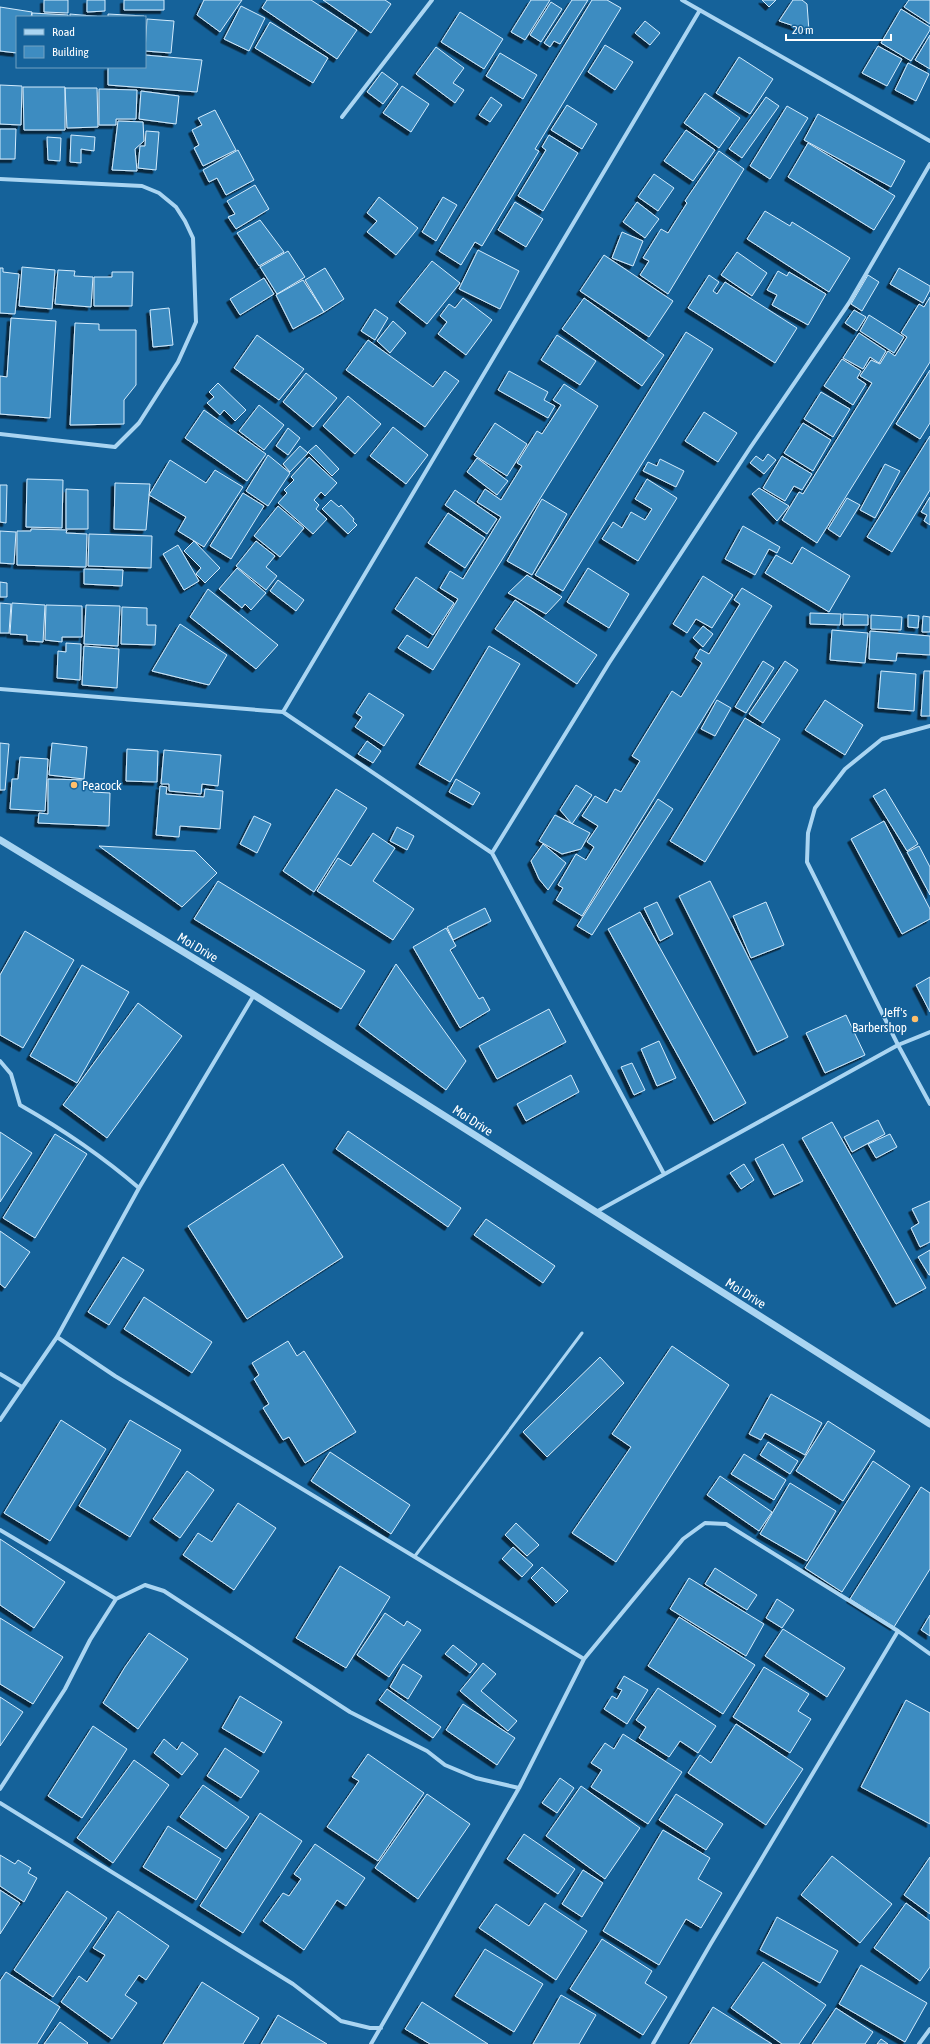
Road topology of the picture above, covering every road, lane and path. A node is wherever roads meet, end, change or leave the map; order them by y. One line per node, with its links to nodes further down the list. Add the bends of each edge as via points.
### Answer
1 (432, 0): 4 (street)
2 (682, 0): 3 (street)
3 (700, 10): 5 (street); 10 (street)
4 (342, 117)
5 (930, 141)
6 (930, 164): 13 (street, via 849,303 609,663)
7 (0, 179): 8 (street, via 142,186 158,193 176,207 193,238 196,322 178,362 160,391 139,423 115,446)
8 (0, 434)
9 (0, 689): 10 (street)
10 (283, 712): 13 (street)
11 (930, 726): 16 (street, via 882,739 845,769 815,808 808,833 807,862)
12 (0, 840): 14 (street, Moi Drive)
13 (492, 853): 19 (street)
14 (254, 995): 20 (street); 21 (street, Moi Drive)
15 (930, 1032): 16 (street)
16 (898, 1045): 18 (street); 19 (street)
17 (0, 1061): 20 (street, via 11,1074 20,1105 50,1122 117,1169)
18 (930, 1104)
19 (664, 1174): 21 (street)
20 (139, 1188): 23 (street)
21 (595, 1212): 27 (street, Moi Drive)
22 (582, 1333): 29 (lane)
23 (57, 1337): 25 (street); 29 (street, via 115,1376)
24 (0, 1374): 25 (street)
25 (22, 1387): 26 (street)
26 (0, 1420)
27 (930, 1424)
28 (0, 1530): 30 (street)
29 (415, 1556): 33 (street)
30 (116, 1599): 34 (street, via 144,1585 164,1591 350,1712 427,1751 445,1765 476,1778); 35 (street, via 90,1640 65,1689)
31 (898, 1631): 32 (street); 33 (street, via 726,1524 705,1523 683,1539); 40 (street)
32 (930, 1654)
33 (584, 1659): 34 (street)
34 (519, 1788): 37 (street)
35 (0, 1789)
36 (0, 1803): 37 (street, via 293,1984 342,2021)
37 (381, 2028): 39 (street)
38 (930, 2029): 41 (street)
39 (371, 2044)
40 (653, 2044)
41 (919, 2044)

